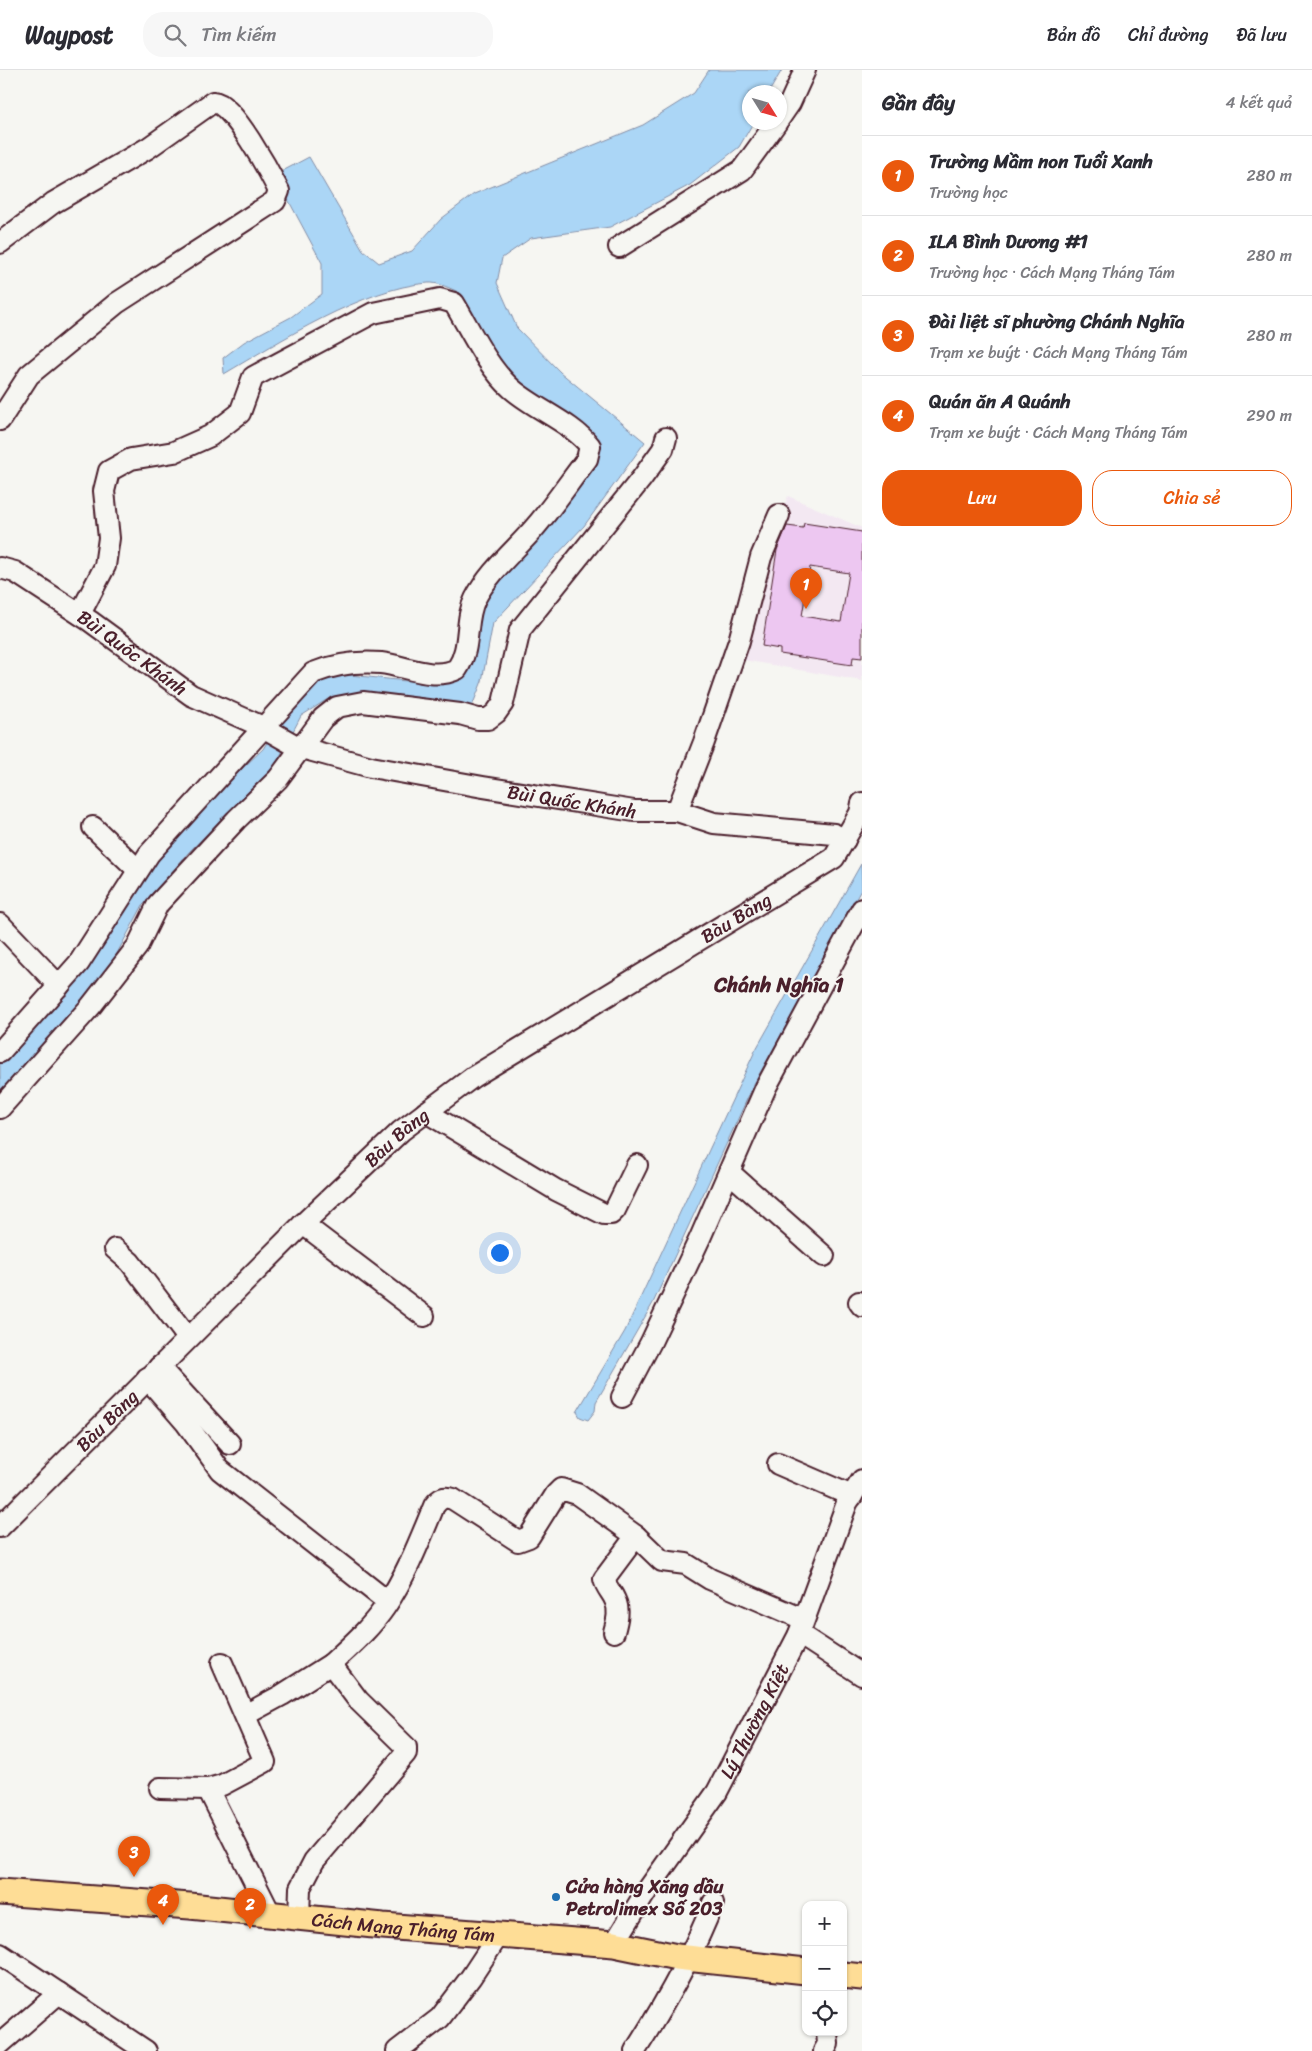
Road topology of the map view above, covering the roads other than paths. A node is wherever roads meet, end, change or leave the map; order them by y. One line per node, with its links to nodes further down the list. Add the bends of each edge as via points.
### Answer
1 (805, 70): 2 (street)
2 (787, 108)
3 (771, 130): 5 (street, via 742,170)
4 (0, 243): 6 (street, via 53,203 148,148 213,102 222,104 234,118 279,191 274,201 117,303 29,375)
5 (619, 247)
6 (0, 420)
7 (666, 438): 12 (street, via 663,448 642,478 520,630 503,703 496,713 488,719 478,719 363,702 337,707 323,718)
8 (779, 515): 14 (street, via 761,556 739,641)
9 (0, 568): 10 (street, Bùi Quốc Khánh, via 15,572)
10 (80, 614): 11 (street, Bùi Quốc Khánh, via 191,695); 11 (street, via 105,566 110,538 104,491 109,471 131,459 174,452 210,436 240,413 253,377 372,313 440,299 454,303 500,377 513,390 586,441 590,451 587,459 475,599 466,650 458,669 438,674 384,664 331,666 313,673)
11 (266, 729): 12 (street, Bùi Quốc Khánh); 17 (street)
12 (301, 747): 14 (street, Bùi Quốc Khánh, via 371,767 483,787 634,811); 22 (street, via 278,779 158,904 137,947 91,1006)
13 (862, 803): 16 (street, Bàu Bàng)
14 (677, 811): 16 (street, Bùi Quốc Khánh, via 714,823 834,834)
15 (93, 827): 17 (street)
16 (854, 839): 23 (street, Bàu Bàng, via 834,858 473,1077)
17 (138, 870): 20 (street, via 79,963)
18 (862, 909): 25 (street, via 766,1087)
19 (0, 924): 20 (street)
20 (59, 986): 21 (street)
21 (0, 1052)
22 (0, 1108)
23 (426, 1112): 24 (street, via 547,1185 604,1214 615,1210); 26 (street, Bàu Bàng)
24 (637, 1166)
25 (729, 1172): 28 (street); 32 (street, via 655,1334)
26 (303, 1224): 29 (street); 30 (street, Bàu Bàng)
27 (115, 1248): 30 (street, via 130,1262)
28 (824, 1256)
29 (424, 1316)
30 (188, 1338): 31 (street, Bàu Bàng)
31 (153, 1373): 33 (street); 36 (street, Bàu Bàng); 38 (street, via 220,1470)
32 (622, 1397)
33 (230, 1444)
34 (778, 1464): 35 (street)
35 (857, 1488): 39 (street, Lý Thường Kiệt, via 824,1561)
36 (0, 1527)
37 (636, 1536): 38 (street, via 566,1489 556,1494 529,1537 518,1541 445,1497 434,1506); 39 (street, via 662,1560 686,1564); 40 (street, via 604,1579 615,1600 618,1615)
38 (388, 1602): 42 (street, via 364,1633)
39 (801, 1626): 43 (street); 52 (street, Lý Thường Kiệt, via 717,1792 644,1895)
40 (614, 1632)
41 (222, 1663): 44 (street)
42 (332, 1664): 44 (street); 50 (street, via 358,1700 408,1750 314,1861 300,1888)
43 (862, 1675)
44 (245, 1714): 46 (street, via 265,1762)
45 (160, 1788): 46 (street)
46 (208, 1789): 49 (street)
47 (0, 1892): 49 (main road, Cách Mạng Tháng Tám)
48 (712, 1903): 54 (street)
49 (272, 1915): 50 (main road, Cách Mạng Tháng Tám)
50 (299, 1917): 51 (main road, Cách Mạng Tháng Tám)
51 (498, 1936): 52 (main road, Cách Mạng Tháng Tám); 61 (street, via 440,2018)
52 (614, 1944): 54 (main road, Cách Mạng Tháng Tám)
53 (0, 1954): 58 (street)
54 (689, 1958): 55 (main road, Cách Mạng Tháng Tám); 62 (street)
55 (802, 1970)
56 (847, 1975): 57 (main road)
57 (862, 1977)
58 (58, 1992): 59 (street); 60 (street)
59 (0, 2044)
60 (146, 2051)
61 (397, 2051)
62 (635, 2051)

